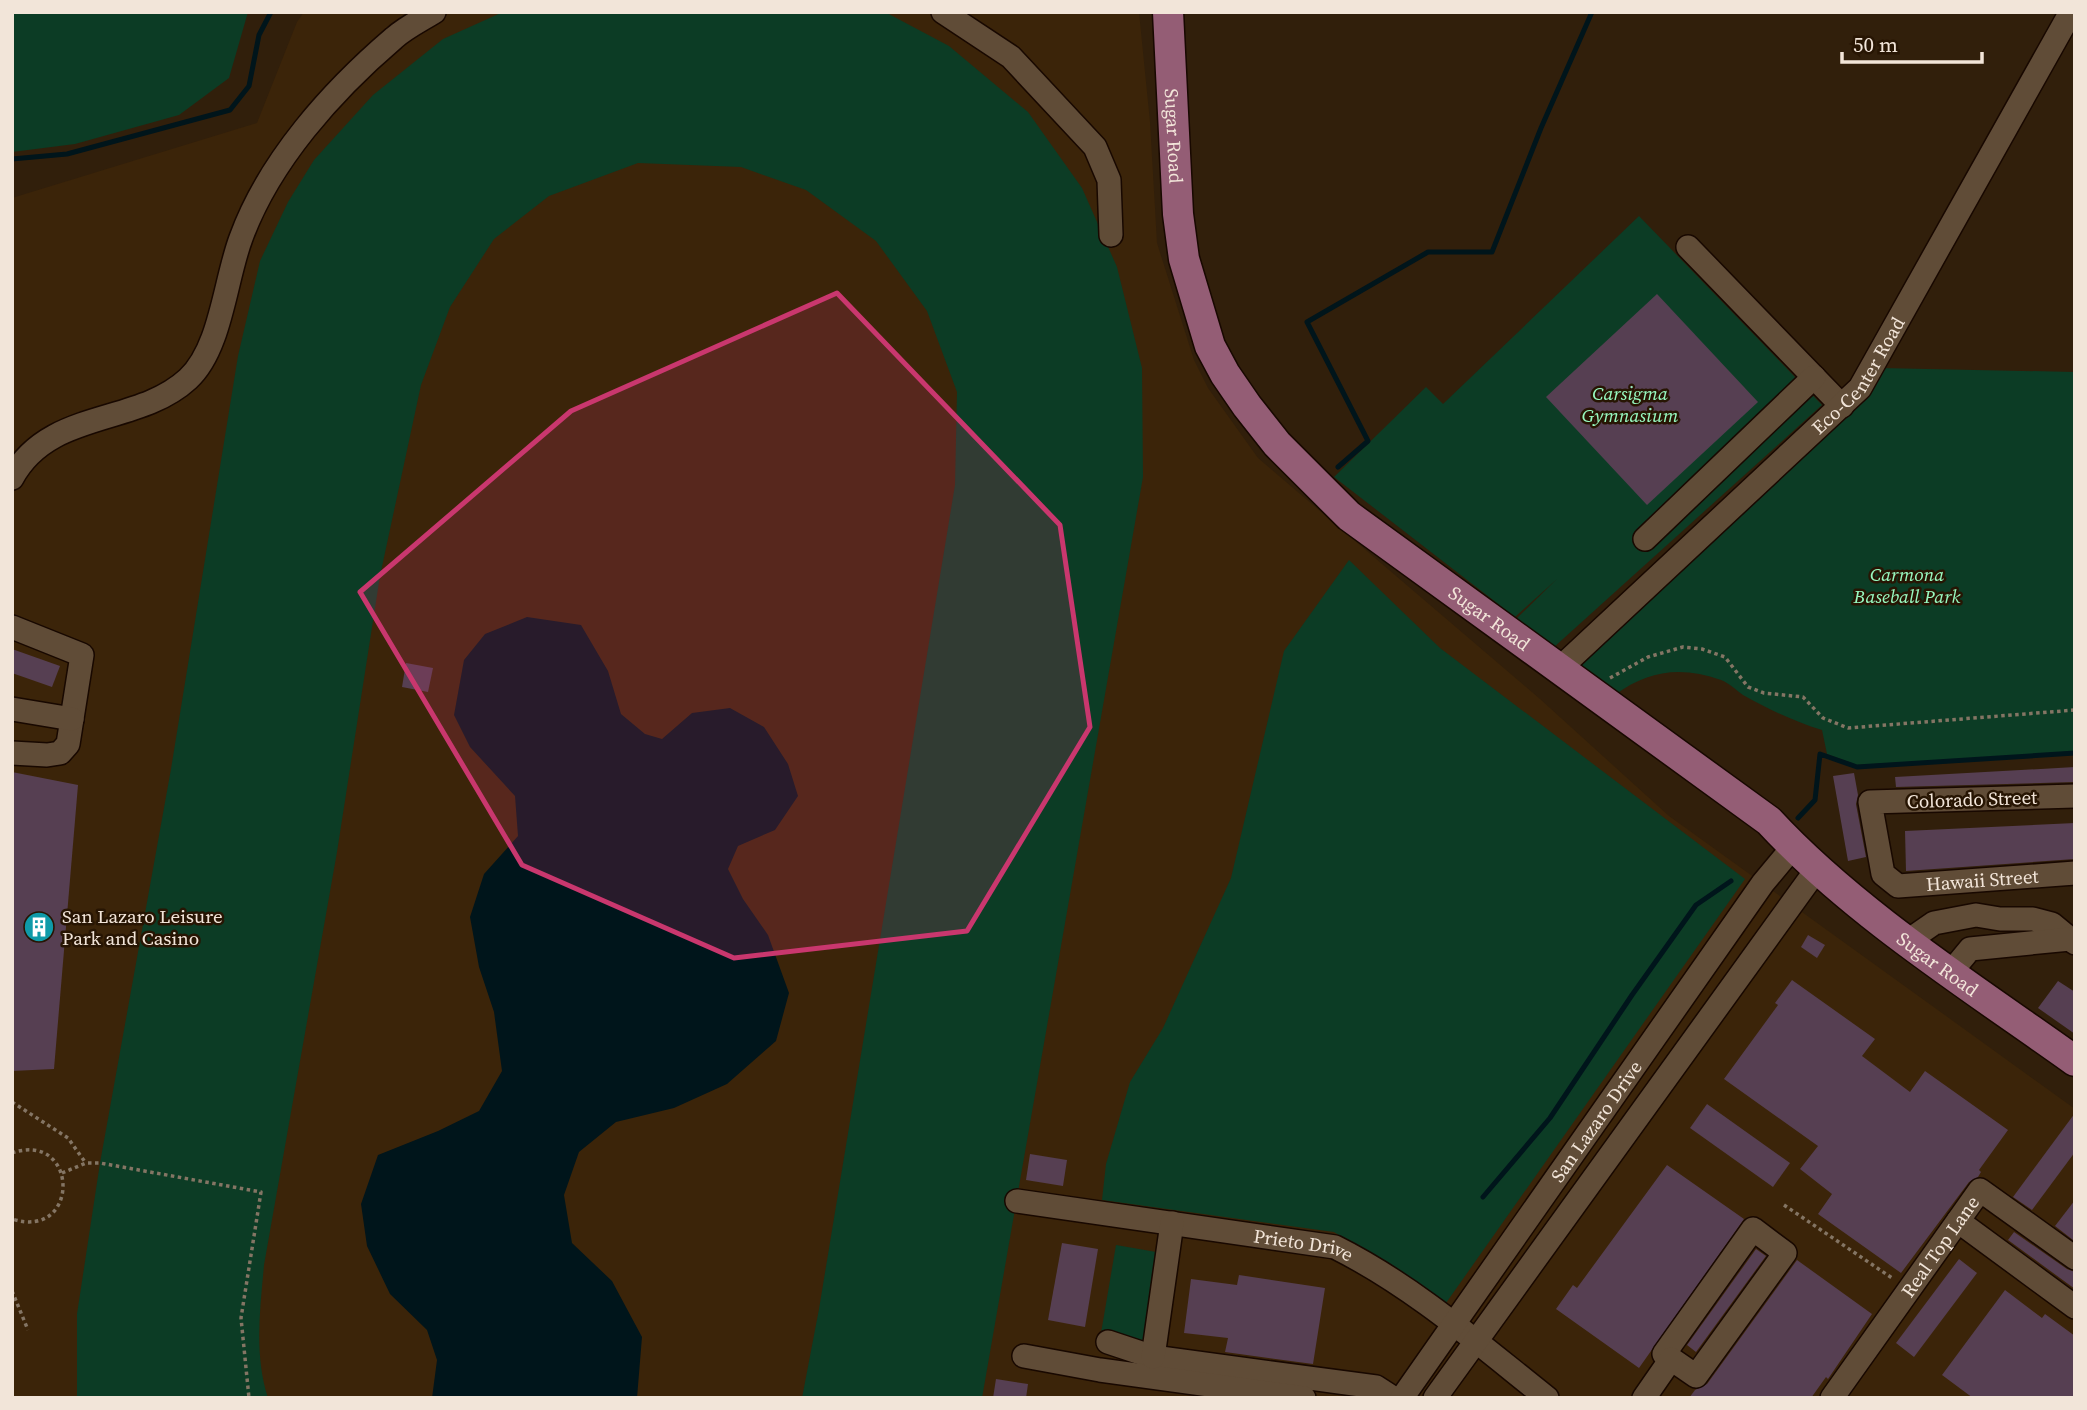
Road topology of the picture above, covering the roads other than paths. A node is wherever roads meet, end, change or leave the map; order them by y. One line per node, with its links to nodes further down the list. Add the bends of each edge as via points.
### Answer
1 (434, 12): 9 (street, via 395,37 294,141 262,190 240,238 207,357 187,380 158,400 52,436)
2 (943, 12): 5 (street, via 1011,57 1095,147 1109,180)
3 (1168, 12): 12 (main road, Sugar Road, via 1184,259 1210,346 1225,374 1277,444 1349,516)
4 (2071, 12): 8 (street, Eco-Center Road, via 1860,388)
5 (1111, 235)
6 (1688, 247): 7 (street)
7 (1814, 377): 8 (street); 10 (street)
8 (1842, 406): 12 (street, Eco-Center Road)
9 (12, 478)
10 (1645, 538)
11 (12, 628): 14 (street, via 82,655)
12 (1558, 670): 17 (main road, Sugar Road, via 1769,821)
13 (12, 709): 14 (street)
14 (72, 719): 15 (street, via 68,744 60,753)
15 (12, 753)
16 (2075, 796): 20 (street, Colorado Street, via 1870,802 1883,874)
17 (1793, 847): 18 (main road, Sugar Road); 32 (street, San Lazaro Drive, via 1763,883)
18 (1817, 869): 22 (main road, Sugar Road); 33 (street, San Lazaro Drive)
19 (2075, 873): 20 (street, Hawaii Street, via 1898,886)
20 (1890, 880)
21 (2009, 919): 22 (street, via 1976,915 1934,923); 23 (street, via 2052,924); 24 (street)
22 (1908, 941): 25 (main road, Sugar Road)
23 (2072, 941): 24 (street)
24 (2011, 946): 25 (street, via 1970,949)
25 (1951, 972): 26 (main road, Sugar Road)
26 (2075, 1061)
27 (1017, 1201): 29 (street, Prieto Drive)
28 (1958, 1221): 30 (street, Real Top Lane, via 1980,1190); 31 (street); 44 (street, Real Top Lane)
29 (1172, 1223): 32 (street, Prieto Drive, via 1335,1247 1376,1267); 36 (street)
30 (2075, 1258)
31 (2075, 1307)
32 (1454, 1324): 33 (street, Prieto Drive); 40 (street, San Lazaro Drive)
33 (1475, 1341): 41 (street, San Lazaro Drive); 42 (street, Prieto Drive)
34 (1108, 1342): 36 (street)
35 (1024, 1356): 38 (street)
36 (1153, 1357): 39 (street, via 1376,1387)
37 (1671, 1359): 37 (street, via 1696,1376 1785,1253 1753,1229 1664,1354); 43 (street)
38 (1304, 1398)
39 (1393, 1398)
40 (1402, 1398)
41 (1435, 1398)
42 (1547, 1398)
43 (1644, 1398)
44 (1832, 1398)

